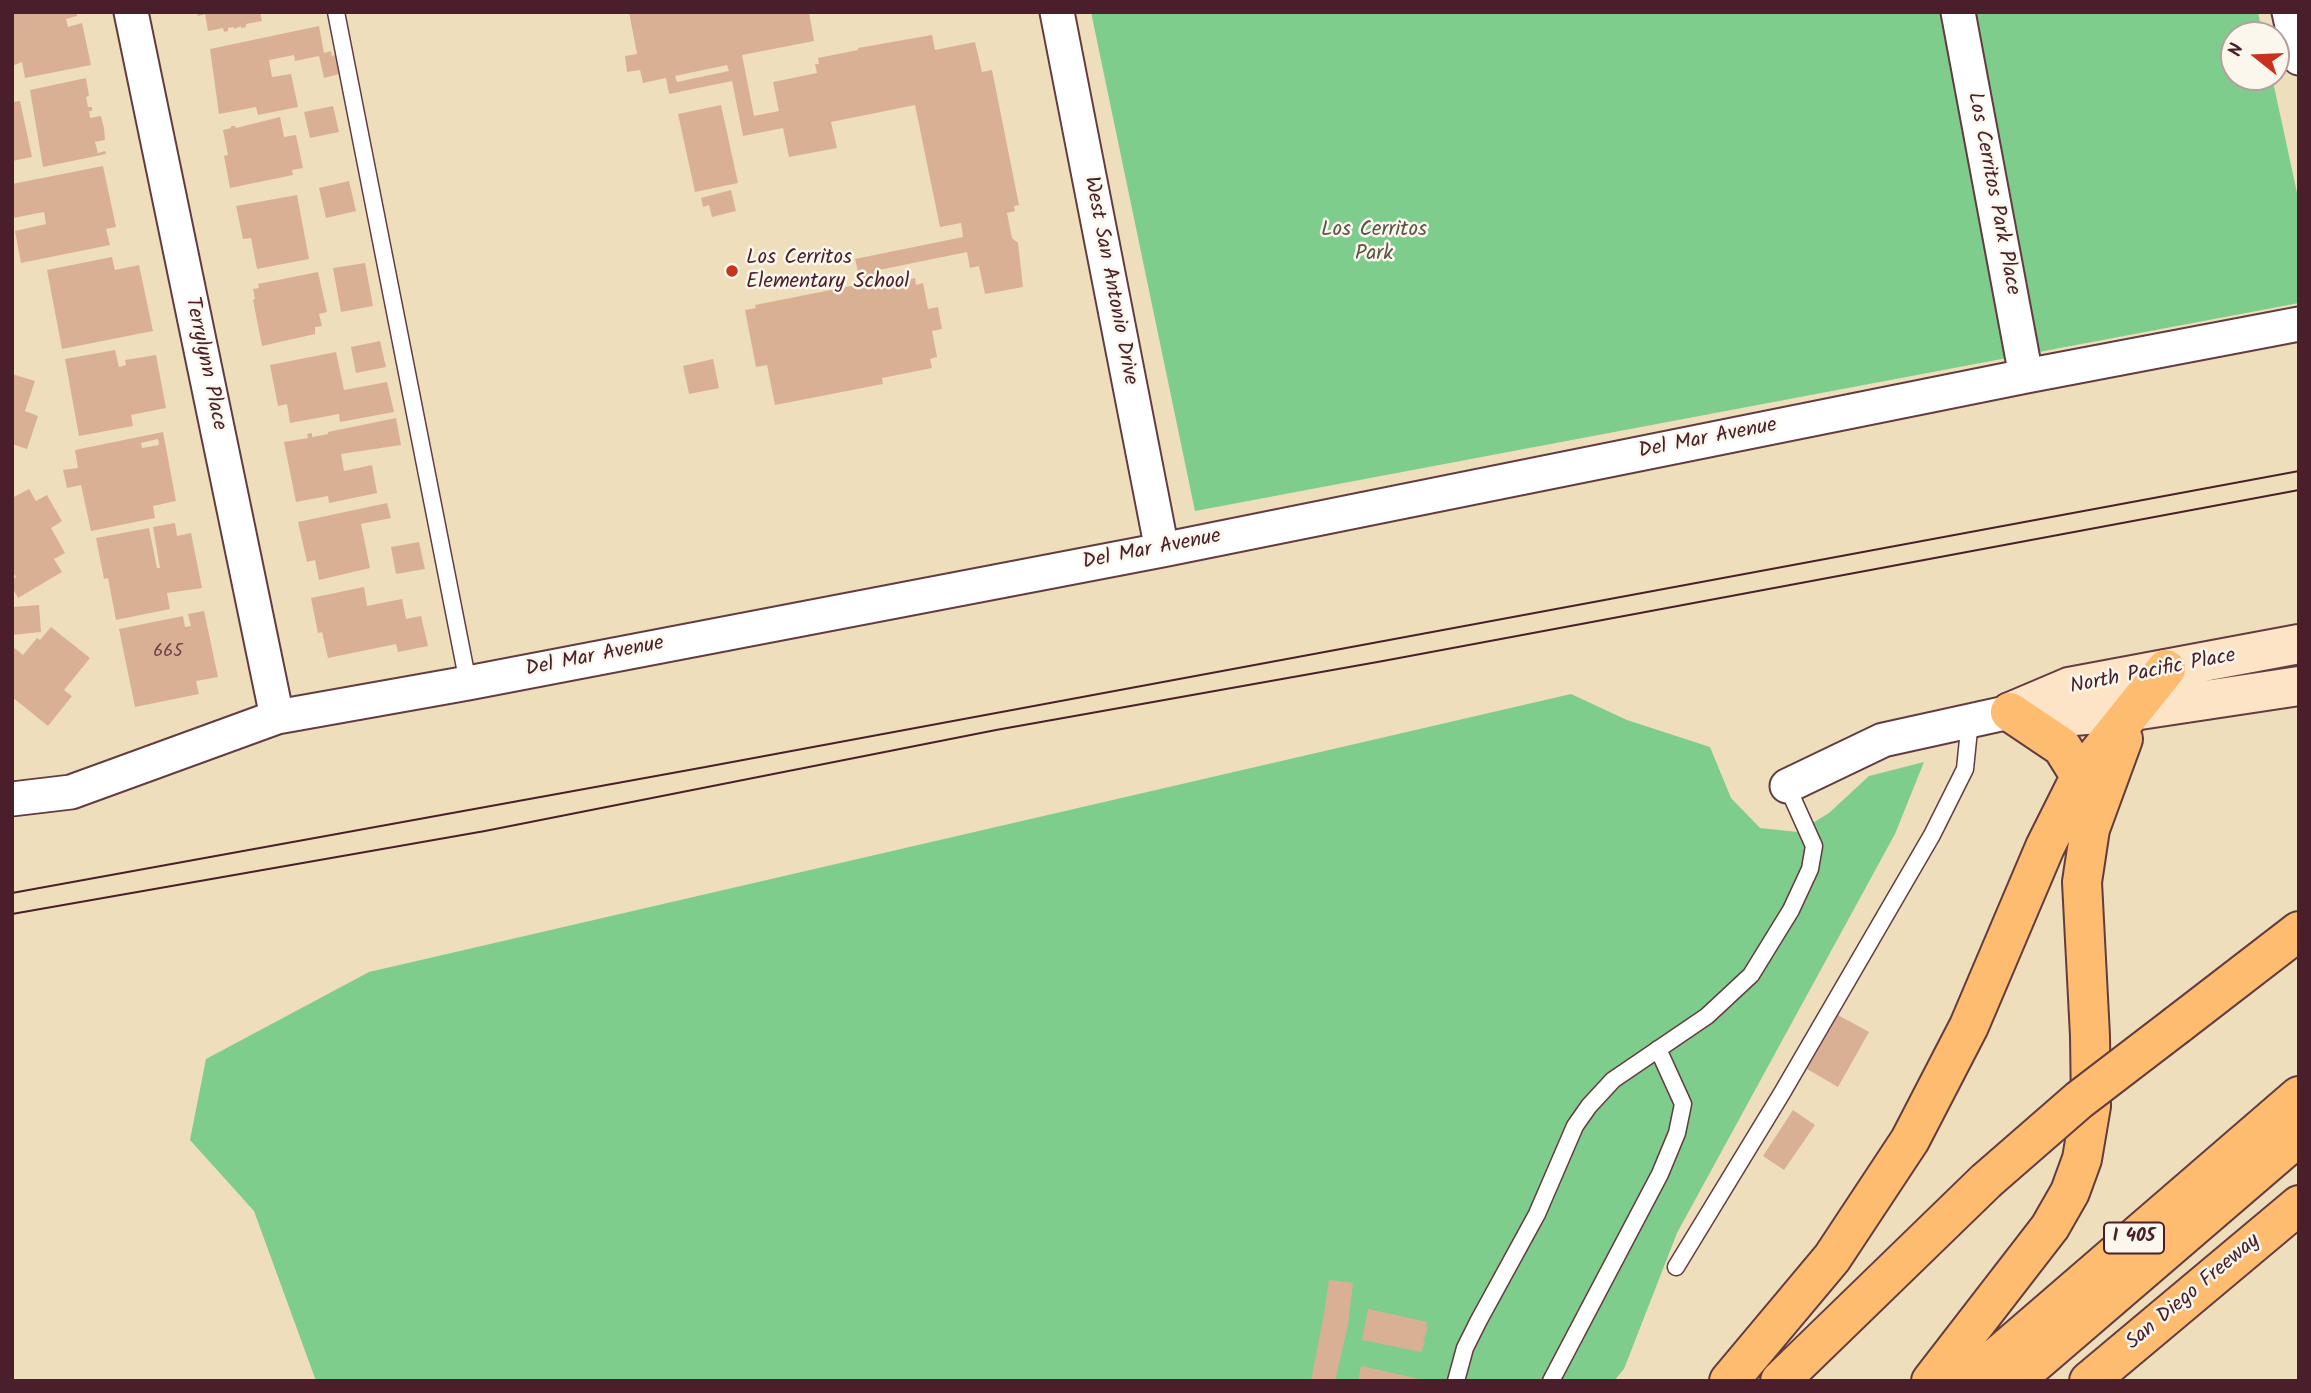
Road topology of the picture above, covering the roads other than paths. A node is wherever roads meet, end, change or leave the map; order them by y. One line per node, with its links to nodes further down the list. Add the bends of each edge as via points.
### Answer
1 (131, 12): 16 (street, Terrylynn Place)
2 (336, 12): 12 (lane)
3 (1057, 12): 9 (street, West San Antonio Drive)
4 (1958, 12): 8 (street, Los Cerritos Park Place)
5 (2290, 12): 6 (street)
6 (2299, 58)
7 (2299, 324): 8 (street, Del Mar Avenue)
8 (2026, 376): 9 (street, Del Mar Avenue)
9 (1162, 550): 12 (street, Del Mar Avenue)
10 (2299, 644): 11 (main road, North Pacific Place)
11 (2166, 669): 14 (highway); 15 (main road, North Pacific Place, via 2069,688)
12 (468, 683): 16 (street, Del Mar Avenue)
13 (2299, 687): 14 (main road, North Pacific Place)
14 (2133, 711): 15 (main road, North Pacific Place, via 2074,716); 19 (highway)
15 (2010, 712): 17 (street, North Pacific Place); 19 (highway, via 2062,747)
16 (277, 717): 20 (street, Del Mar Avenue, via 71,792)
17 (1970, 720): 18 (street, North Pacific Place, via 1883,740); 27 (lane, via 1965,769 1932,835)
18 (1787, 786): 22 (lane, via 1814,846 1810,869 1791,910 1751,975 1707,1016)
19 (2089, 790): 30 (highway, via 2045,847 1969,1026 1910,1140 1832,1258); 32 (highway, via 2090,829 2082,882 2091,1107 2082,1159 2050,1227)
20 (12, 799)
21 (2299, 931): 31 (highway, bridge, via 2080,1100 1986,1181)
22 (1658, 1049): 28 (lane, via 1613,1080 1575,1126 1537,1214 1465,1349); 29 (lane, via 1683,1104 1677,1133)
23 (2299, 1096): 33 (highway, I 405)
24 (2299, 1136): 34 (highway)
25 (2299, 1162): 35 (highway)
26 (2299, 1205): 36 (highway, San Diego Freeway)
27 (1676, 1267)
28 (1456, 1381)
29 (1551, 1381)
30 (1729, 1381)
31 (1780, 1381)
32 (1931, 1381)
33 (1969, 1381)
34 (2014, 1381)
35 (2045, 1381)
36 (2089, 1381)

